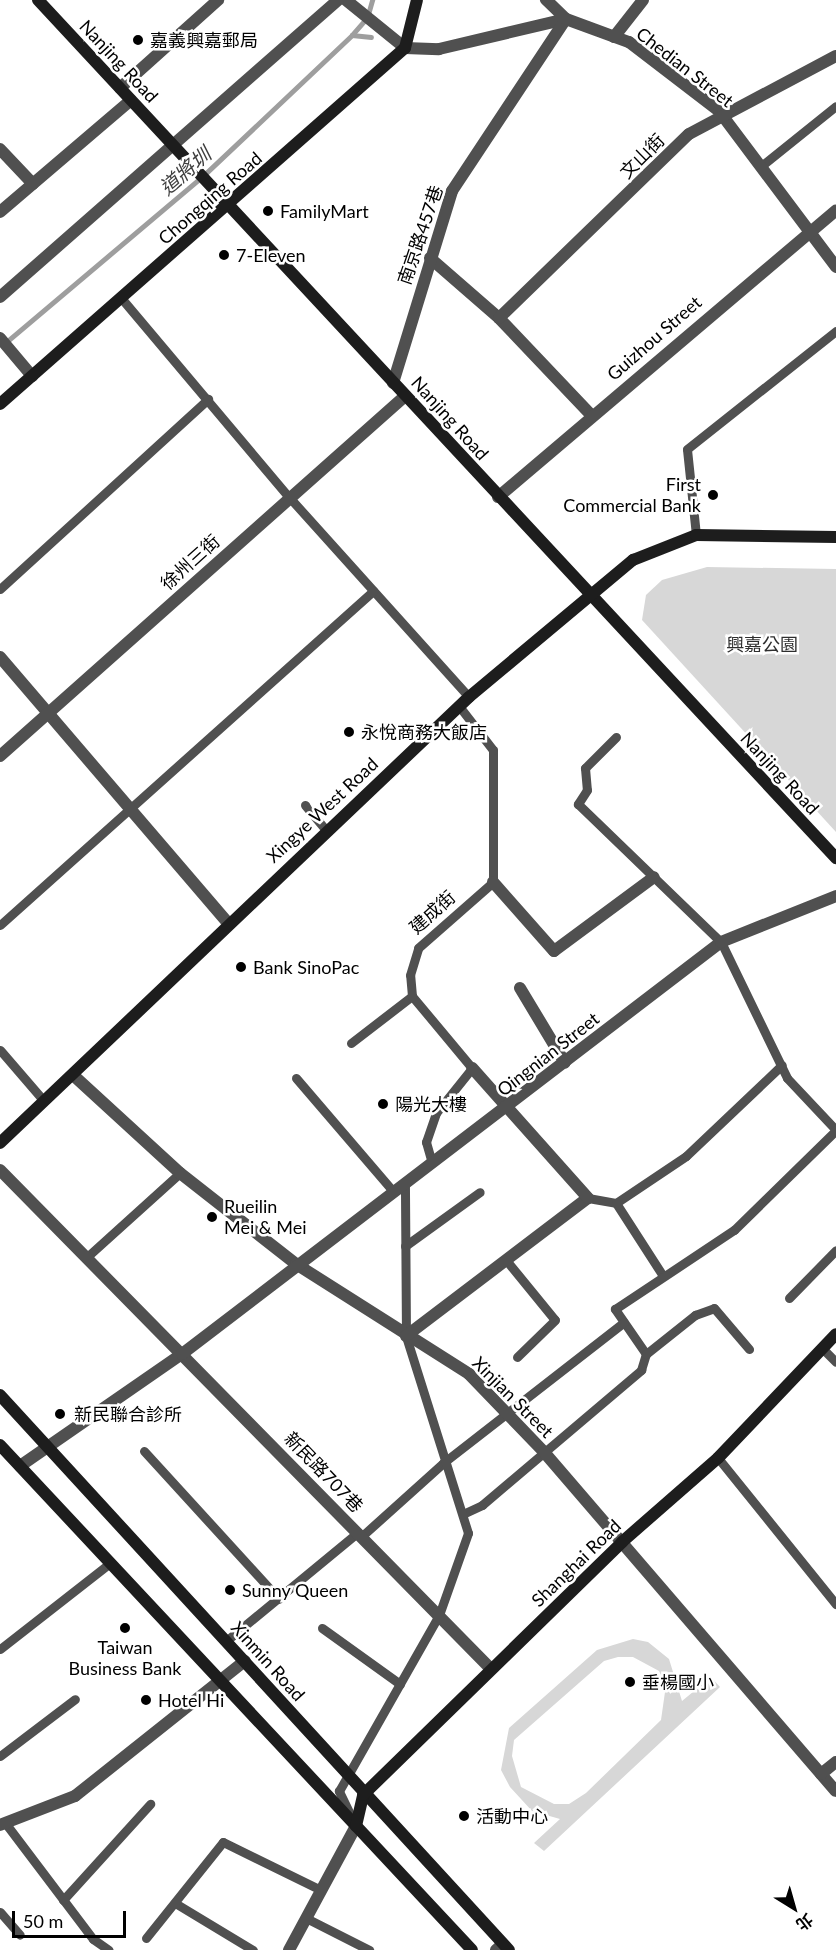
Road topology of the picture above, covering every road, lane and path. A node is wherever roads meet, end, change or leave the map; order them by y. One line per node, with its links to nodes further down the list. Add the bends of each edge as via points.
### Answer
1 (38, 0): 11 (street, Nanjing Road)
2 (218, 0): 11 (street)
3 (417, 0): 9 (street)
4 (546, 0): 7 (street)
5 (643, 0): 8 (street)
6 (345, 1): 9 (street); 15 (street)
7 (566, 19): 8 (street, Chedian Street); 9 (street, via 440,49); 23 (street, 南京路457巷, via 452,191)
8 (614, 37): 14 (street, Chedian Street, via 629,42)
9 (405, 48): 19 (street, Chongqing Road)
10 (836, 56): 14 (street, 文山街)
11 (120, 88): 12 (street, Nanjing Road)
12 (131, 100): 15 (street, Nanjing Road); 18 (street)
13 (836, 106): 17 (lane)
14 (722, 116): 17 (street, Chedian Street); 27 (street, 文山街, via 689,134)
15 (173, 145): 19 (street, Nanjing Road); 25 (street)
16 (0, 148): 18 (street)
17 (760, 167): 22 (street, Chedian Street)
18 (33, 184): 21 (street)
19 (230, 205): 26 (street, Chongqing Road); 31 (street, Nanjing Road)
20 (836, 210): 22 (street, Guizhou Street)
21 (0, 212)
22 (806, 230): 24 (street, Chedian Street); 35 (street, Guizhou Street)
23 (430, 258): 27 (street); 31 (street, 南京路457巷)
24 (836, 267)
25 (0, 297)
26 (122, 298): 30 (street, Chongqing Road); 33 (lane)
27 (499, 318): 35 (street)
28 (836, 331): 38 (lane, via 687,449)
29 (0, 338): 30 (street)
30 (32, 376): 34 (street, Chongqing Road)
31 (393, 383): 32 (street, Nanjing Road)
32 (405, 396): 36 (street, 徐州三街); 37 (street, Nanjing Road)
33 (208, 399): 36 (lane); 40 (lane)
34 (0, 404)
35 (591, 415): 37 (street, Guizhou Street)
36 (289, 497): 41 (lane); 46 (street, 徐州三街)
37 (498, 497): 42 (street, Nanjing Road)
38 (696, 535): 39 (street, Xingye West Road); 42 (street, Xingye West Road, via 633,560)
39 (836, 537)
40 (0, 589)
41 (373, 591): 44 (lane); 50 (lane)
42 (587, 595): 44 (street, Xingye West Road); 52 (street, Nanjing Road)
43 (0, 657): 46 (street)
44 (469, 697): 45 (street, Xingye West Road)
45 (459, 706): 51 (street, Xingye West Road); 54 (lane, via 493,750)
46 (49, 714): 48 (street, 徐州三街); 50 (street)
47 (616, 737): 53 (lane, via 585,768 587,790 578,804)
48 (0, 756)
49 (305, 805): 51 (lane)
50 (131, 809): 56 (street); 57 (lane)
51 (326, 830): 56 (street, Xingye West Road)
52 (836, 858)
53 (654, 877): 54 (street, via 554,951); 58 (lane)
54 (493, 882): 60 (lane, 建成街, via 418,948 410,975)
55 (836, 896): 58 (street, Qingnian Street)
56 (227, 922): 66 (street, Xingye West Road)
57 (0, 925)
58 (721, 942): 63 (street, Qingnian Street); 64 (lane)
59 (520, 988): 63 (street)
60 (412, 996): 61 (lane); 65 (lane)
61 (351, 1043)
62 (0, 1050): 68 (lane)
63 (565, 1063): 69 (street, Qingnian Street)
64 (782, 1065): 70 (lane, via 786,1078); 79 (lane, via 686,1156)
65 (472, 1068): 69 (street); 72 (lane, via 436,1113 426,1142)
66 (73, 1075): 68 (street, Xingye West Road); 74 (street, Xinjian Street)
67 (296, 1078): 76 (lane)
68 (44, 1101): 71 (street, Xingye West Road)
69 (507, 1109): 72 (street, Qingnian Street); 78 (street)
70 (836, 1130): 85 (lane, via 734,1230)
71 (0, 1143)
72 (432, 1163): 75 (street, Qingnian Street)
73 (0, 1170): 82 (street, 新民路707巷)
74 (180, 1173): 82 (lane); 84 (street, Xinjian Street)
75 (405, 1182): 76 (street, Qingnian Street); 80 (lane)
76 (393, 1191): 84 (street, Qingnian Street)
77 (480, 1192): 80 (lane)
78 (588, 1198): 79 (lane); 83 (street)
79 (616, 1203): 85 (lane)
80 (405, 1246): 89 (lane)
81 (836, 1250): 86 (lane)
82 (88, 1256): 92 (street, 新民路707巷)
83 (506, 1260): 89 (street); 94 (lane, via 555,1320)
84 (296, 1264): 89 (street, Xinjian Street); 92 (street)
85 (663, 1276): 87 (lane, via 615,1309)
86 (789, 1298)
87 (624, 1322): 93 (lane); 97 (lane)
88 (836, 1334): 90 (street, Shanghai Road)
89 (406, 1336): 97 (street, Xinjian Street, via 469,1374); 104 (lane)
90 (823, 1348): 95 (lane); 103 (street, Shanghai Road)
91 (749, 1349): 93 (lane, via 714,1308 695,1315)
92 (182, 1354): 99 (street); 107 (street, 新民路707巷)
93 (646, 1354): 101 (lane, via 641,1370)
94 (518, 1357)
95 (836, 1362)
96 (0, 1395): 99 (street, Xinmin Road)
97 (509, 1415): 101 (street, Xinjian Street); 104 (lane)
98 (0, 1445): 102 (street)
99 (48, 1446): 105 (street); 114 (street, Xinmin Road)
100 (144, 1451): 110 (lane)
101 (544, 1452): 106 (lane, via 482,1505); 108 (street, Xinjian Street)
102 (4, 1458): 105 (street)
103 (718, 1458): 108 (street, Shanghai Road); 111 (lane)
104 (443, 1463): 106 (lane); 107 (lane)
105 (20, 1466): 109 (street)
106 (465, 1513): 112 (lane, via 468,1533)
107 (360, 1534): 110 (lane); 112 (street, 新民路707巷)
108 (622, 1542): 117 (street, Shanghai Road); 123 (street, Xinjian Street)
109 (110, 1563): 115 (lane); 118 (street)
110 (279, 1599): 114 (lane)
111 (836, 1604)
112 (439, 1615): 117 (street, 新民路707巷); 119 (lane)
113 (322, 1628): 119 (lane)
114 (226, 1641): 116 (street, Xinmin Road)
115 (0, 1649)
116 (245, 1661): 118 (street); 124 (street, Xinmin Road)
117 (491, 1669): 126 (street, Shanghai Road)
118 (222, 1681): 128 (street, via 75,1796); 129 (street)
119 (400, 1684): 124 (lane)
120 (75, 1699): 121 (lane)
121 (0, 1756)
122 (836, 1762): 123 (street)
123 (820, 1774): 125 (street, Xinjian Street)
124 (347, 1777): 126 (street, Xinmin Road); 129 (lane, via 339,1791)
125 (836, 1791)
126 (363, 1795): 129 (street); 137 (street, Xinmin Road)
127 (150, 1804): 131 (lane)
128 (3, 1825): 131 (lane)
129 (356, 1826): 130 (street); 142 (street)
130 (321, 1890): 132 (lane, via 223,1842); 134 (street)
131 (63, 1900): 138 (lane, via 93,1939)
132 (175, 1903): 136 (lane); 139 (lane)
133 (0, 1912): 135 (lane)
134 (306, 1918): 140 (street); 141 (lane)
135 (20, 1935)
136 (146, 1938)
137 (503, 1948)
138 (109, 1950)
139 (253, 1950)
140 (289, 1950)
141 (369, 1950)
142 (472, 1950)

